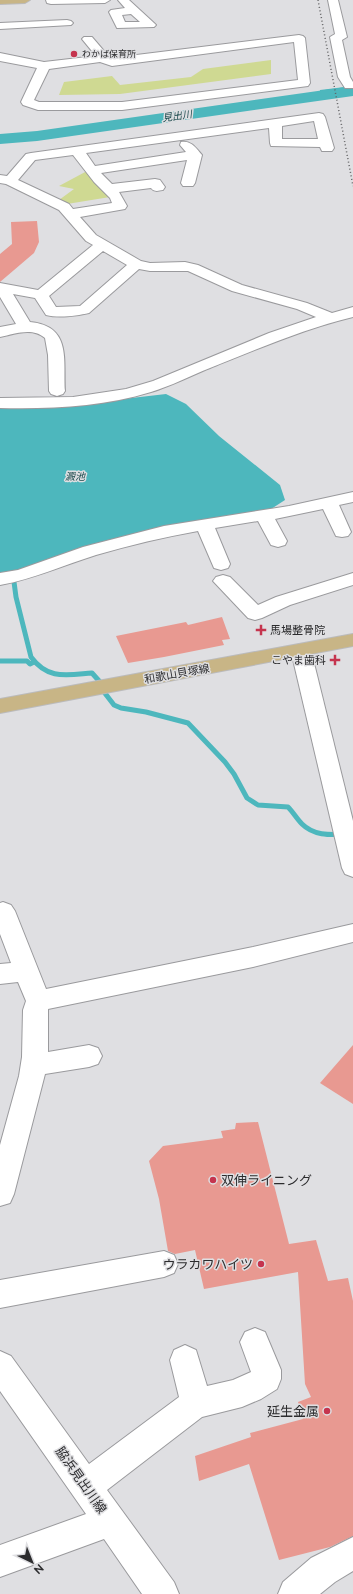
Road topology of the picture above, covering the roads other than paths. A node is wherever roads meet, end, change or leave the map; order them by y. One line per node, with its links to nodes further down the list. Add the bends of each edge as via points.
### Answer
1 (6, 0): 2 (main road)
2 (25, 0)
3 (105, 0): 5 (street)
4 (123, 0): 8 (street)
5 (51, 1)
6 (333, 3): 7 (street); 11 (street, via 341,20)
7 (347, 4)
8 (134, 10)
9 (68, 23): 10 (street)
10 (0, 26)
11 (341, 37): 16 (street, via 344,78)
12 (88, 40): 14 (street)
13 (0, 57): 15 (street)
14 (104, 58): 15 (street); 15 (street, via 112,62 299,38 304,83 122,106 38,106 27,102)
15 (44, 66)
16 (349, 85)
17 (275, 123): 17 (street, via 276,143 327,146 319,117); 18 (street)
18 (179, 136): 19 (street); 20 (street)
19 (78, 151): 21 (street); 22 (street, via 31,157)
20 (194, 155): 21 (street); 23 (street)
21 (92, 170): 25 (street)
22 (5, 180): 26 (street, via 64,207)
23 (188, 183)
24 (158, 187): 25 (street, via 155,183)
25 (108, 189): 26 (street, via 120,206)
26 (70, 214): 27 (street, via 91,238)
27 (102, 245): 28 (street); 30 (street)
28 (136, 264): 30 (street, via 84,310 51,312); 32 (street, via 150,267 193,268 237,288 302,306)
29 (0, 288): 30 (street); 33 (street)
30 (41, 295)
31 (353, 312): 32 (street)
32 (330, 318): 37 (street, via 204,364 166,382 118,396)
33 (24, 325): 34 (street); 35 (street); 36 (street, via 48,332 54,338)
34 (0, 326)
35 (0, 332)
36 (57, 391)
37 (0, 403)
38 (353, 497): 39 (street)
39 (329, 503): 40 (street); 42 (street)
40 (264, 515): 41 (street); 43 (street)
41 (204, 524): 44 (street, via 222,573 255,614 283,601); 45 (street, via 130,540)
42 (342, 532)
43 (278, 541)
44 (353, 579)
45 (0, 580)
46 (353, 640): 47 (main road, 和歌山貝塚線)
47 (301, 651): 48 (main road, 和歌山貝塚線); 49 (street)
48 (0, 706)
49 (353, 868)
50 (3, 911): 52 (street)
51 (353, 933): 54 (street, via 253,957)
52 (26, 971): 53 (street); 54 (street)
53 (0, 974)
54 (38, 1001): 56 (street, via 35,1010)
55 (89, 1056): 56 (street)
56 (34, 1065): 57 (street)
57 (0, 1194)
58 (155, 1271): 59 (street, via 82,1287)
59 (0, 1294)
60 (255, 1342): 63 (street, via 266,1370 266,1379 256,1387)
61 (184, 1360): 63 (street)
62 (0, 1366): 64 (street, 脇浜見出川線)
63 (196, 1403): 64 (street)
64 (86, 1486): 65 (street, 脇浜見出川線)
65 (110, 1521): 67 (street); 68 (street, 脇浜見出川線)
66 (353, 1553): 69 (street, via 323,1570)
67 (0, 1561)
68 (162, 1594)
69 (295, 1594)

